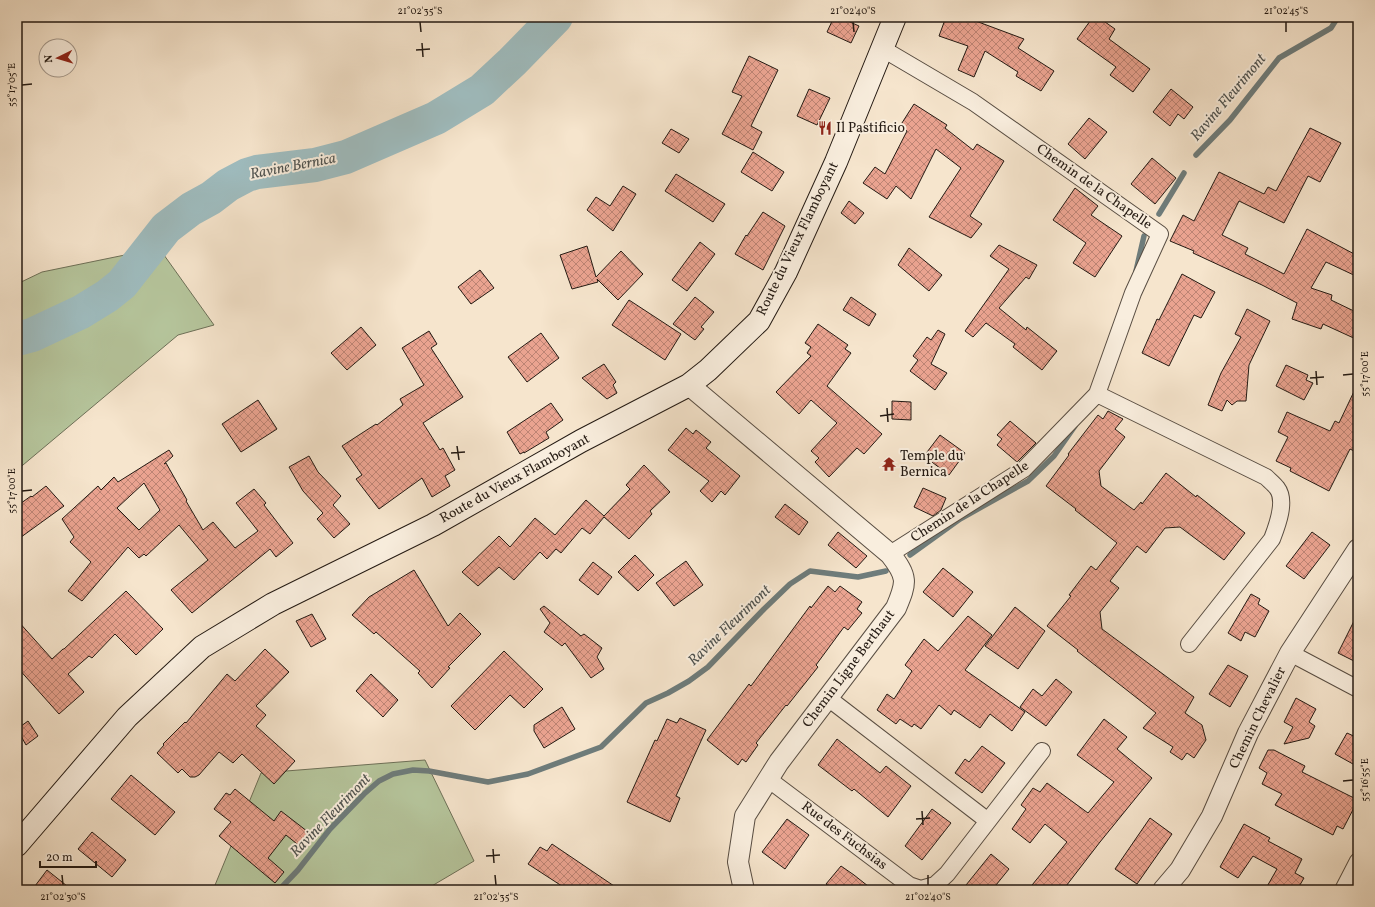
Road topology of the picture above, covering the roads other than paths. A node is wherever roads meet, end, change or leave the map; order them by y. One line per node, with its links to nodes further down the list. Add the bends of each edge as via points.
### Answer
1 (896, 17): 2 (main road, Route du Vieux Flamboyant)
2 (884, 49): 3 (main road, Route du Vieux Flamboyant, via 786,272 759,321); 4 (street, Chemin de la Chapelle, via 974,102 1160,234 1133,293)
3 (689, 385): 6 (street, Chemin Ligne Berthaut); 14 (main road, Route du Vieux Flamboyant, via 581,441 433,525 273,604 202,647 126,717)
4 (1098, 394): 6 (street, Chemin de la Chapelle, via 1024,469); 7 (street, via 1266,477 1279,489 1282,507 1272,539)
5 (1358, 549): 8 (street, Chemin Chevalier)
6 (890, 554): 10 (street, Chemin Ligne Berthaut, via 904,577 902,593 896,608)
7 (1189, 644)
8 (1290, 653): 9 (street); 17 (street, Chemin Chevalier, via 1248,733 1212,816 1180,870)
9 (1358, 689)
10 (828, 698): 12 (street, Chemin Ligne Berthaut); 13 (street)
11 (1042, 751): 13 (street, Rue des Fuchsias)
12 (768, 779): 13 (street, Rue des Fuchsias, via 909,885 922,888 935,885 947,874); 16 (street, Chemin Ligne Berthaut, via 745,816 738,862)
13 (988, 821)
14 (17, 845)
15 (1358, 861): 18 (street)
16 (744, 890)
17 (1163, 890)
18 (1343, 890)

